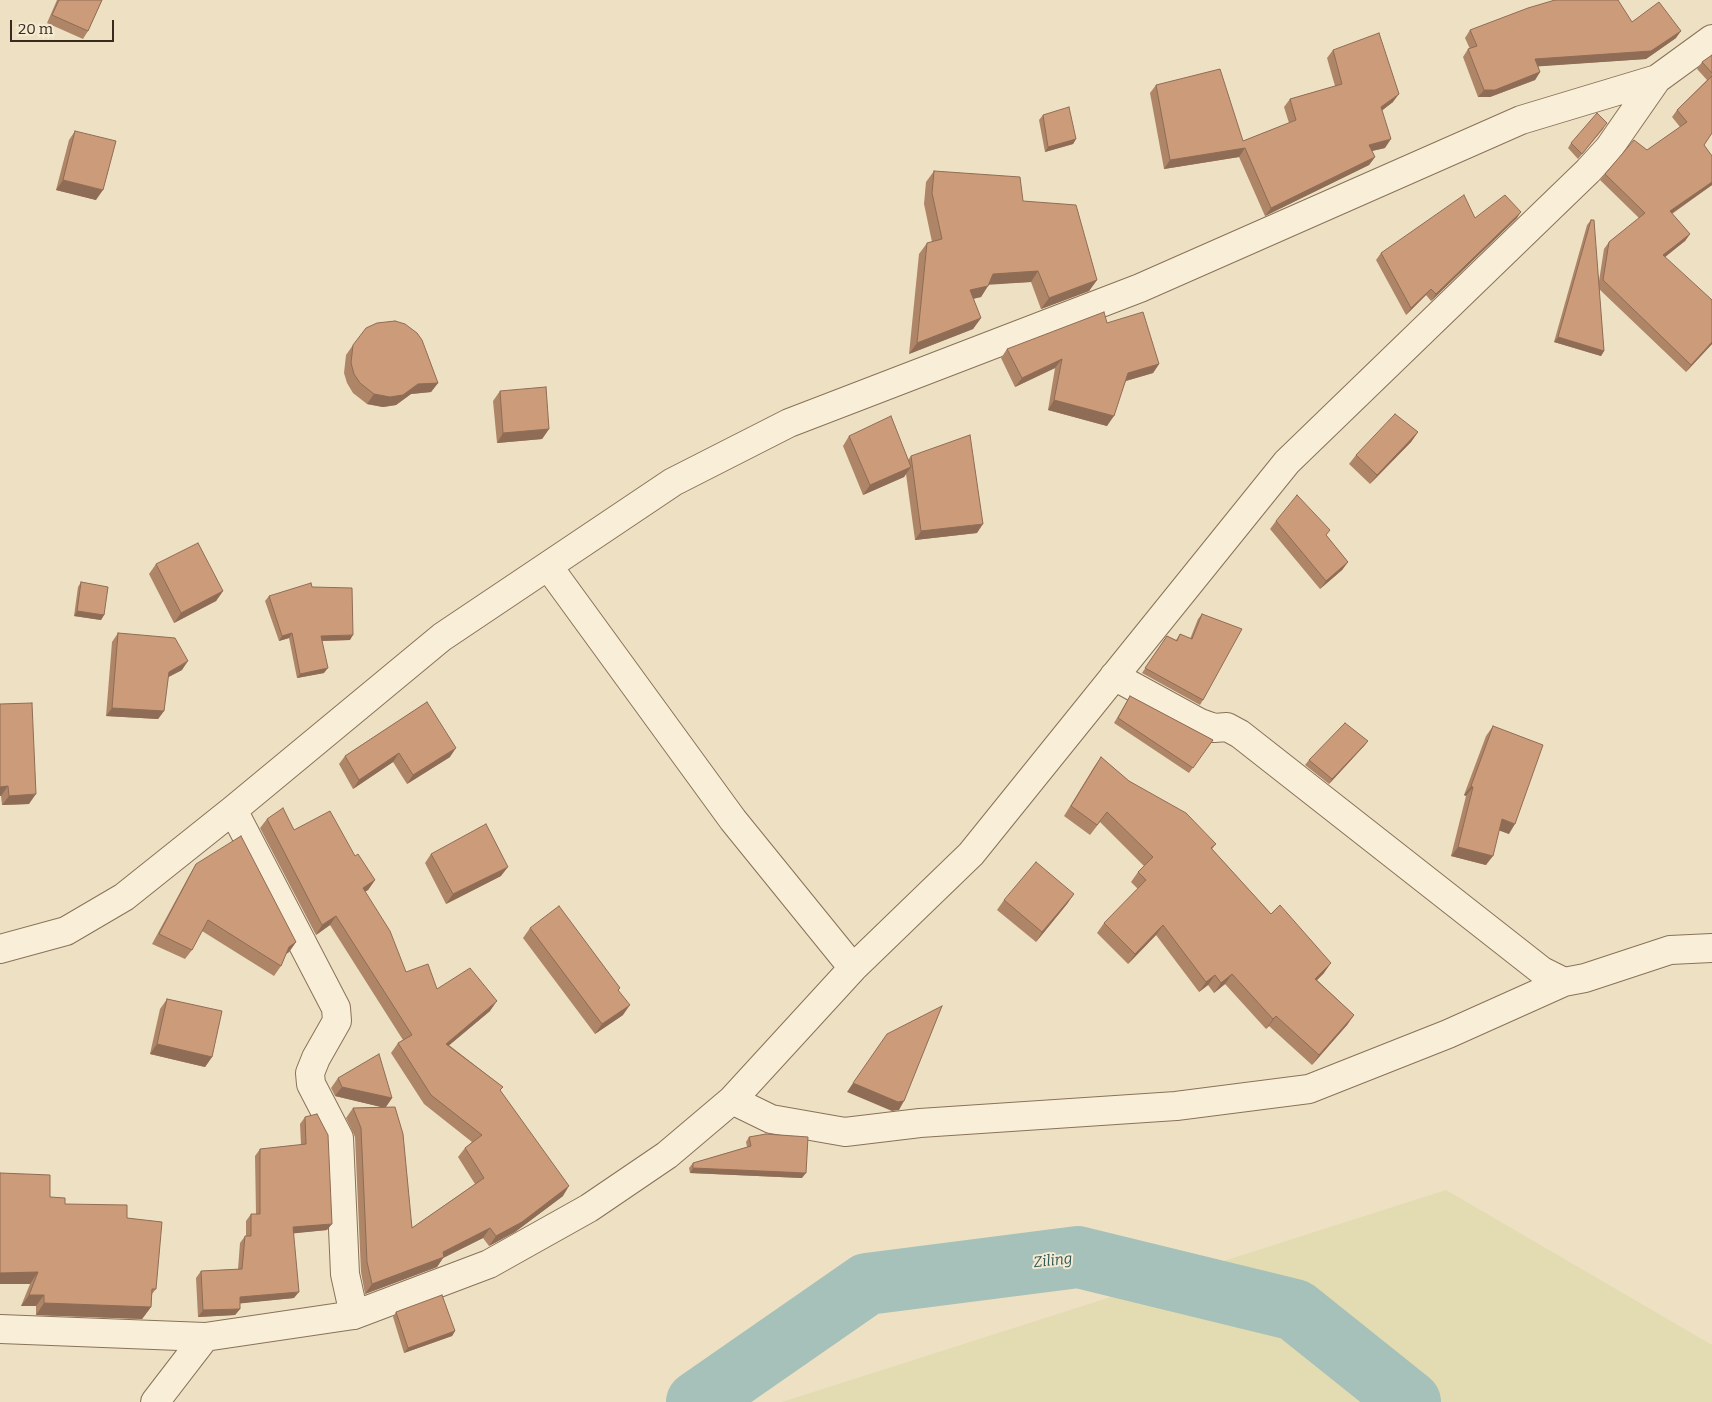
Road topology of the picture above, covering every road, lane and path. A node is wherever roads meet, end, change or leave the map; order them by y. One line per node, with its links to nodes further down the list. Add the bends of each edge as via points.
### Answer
1 (1712, 39): 2 (street)
2 (1657, 79): 3 (street, via 1521,120 1140,288 789,423 673,482); 4 (street, via 1609,148 1588,171 1287,462)
3 (548, 566): 5 (street, via 442,637); 8 (street, via 733,820)
4 (1114, 676): 8 (street, via 971,854); 9 (street, via 1200,723 1214,728 1227,727 1240,734 1542,971)
5 (233, 810): 7 (street, via 124,896 66,931); 11 (street, via 336,1008 337,1021 310,1073 311,1084 339,1138 345,1274)
6 (1712, 948): 9 (street, via 1670,950)
7 (0, 949)
8 (853, 968): 10 (street)
9 (1564, 982): 10 (street, via 1448,1034 1309,1089 1176,1106 920,1123 845,1132 771,1119)
10 (732, 1100): 11 (street, via 667,1154 589,1208 488,1264)
11 (354, 1315): 13 (street)
12 (0, 1329): 13 (street)
13 (205, 1337): 14 (street)
14 (155, 1402)

